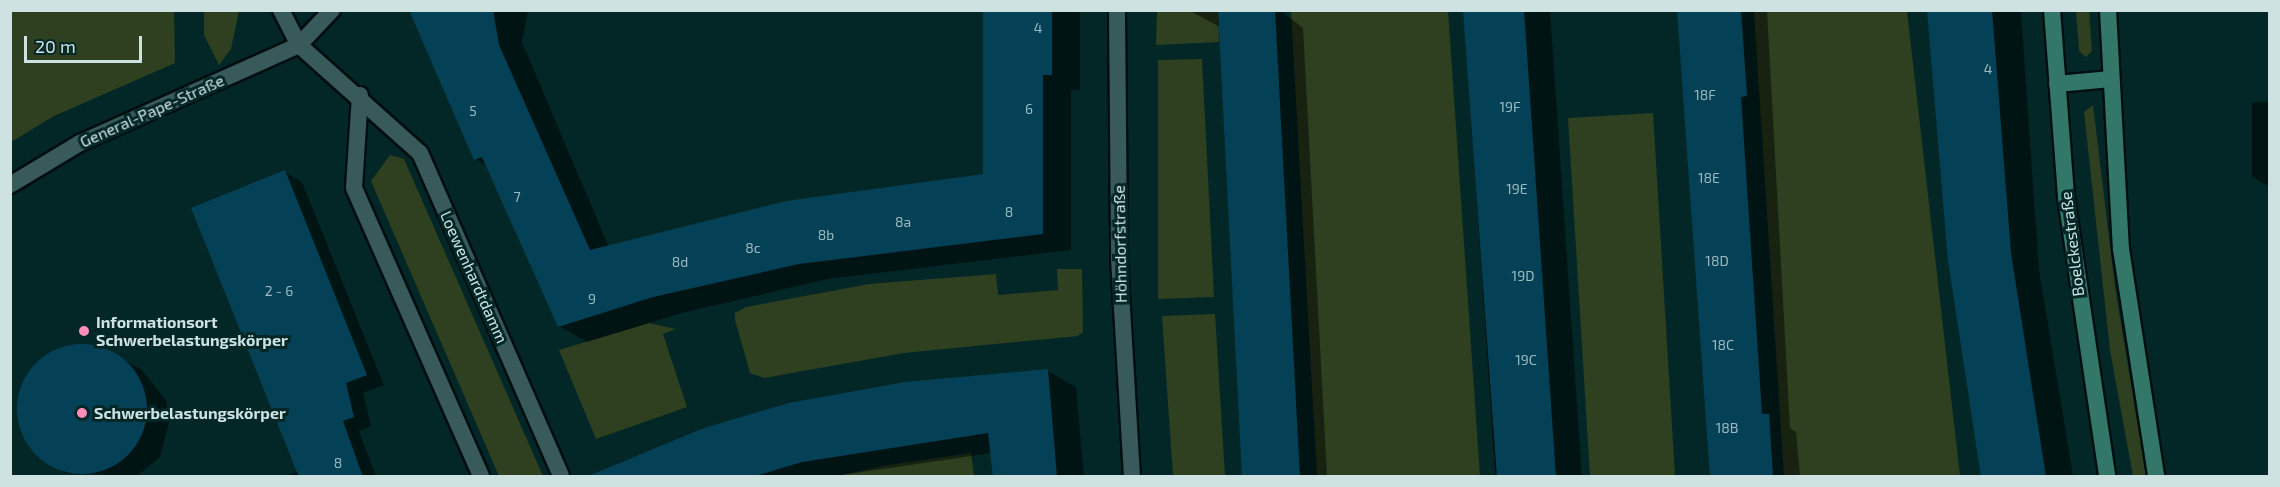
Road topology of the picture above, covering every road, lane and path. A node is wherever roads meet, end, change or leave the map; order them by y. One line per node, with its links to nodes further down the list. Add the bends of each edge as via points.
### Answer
1 (281, 10): 6 (street, Loewenhardtdamm)
2 (332, 10): 6 (street)
3 (1117, 10): 13 (street, Höhndorfstraße, via 1119,258)
4 (2052, 10): 8 (main road, Boelckestraße)
5 (2108, 10): 7 (main road)
6 (299, 45): 9 (street, Loewenhardtdamm); 10 (street, General-Pape-Straße, via 80,143)
7 (2112, 79): 8 (main road); 15 (main road, via 2121,249)
8 (2057, 84): 14 (main road, Boelckestraße, via 2078,293)
9 (360, 95): 11 (street, via 354,188); 12 (street, Loewenhardtdamm, via 420,153)
10 (10, 185)
11 (481, 477)
12 (561, 477)
13 (1132, 477)
14 (2107, 477)
15 (2156, 477)

